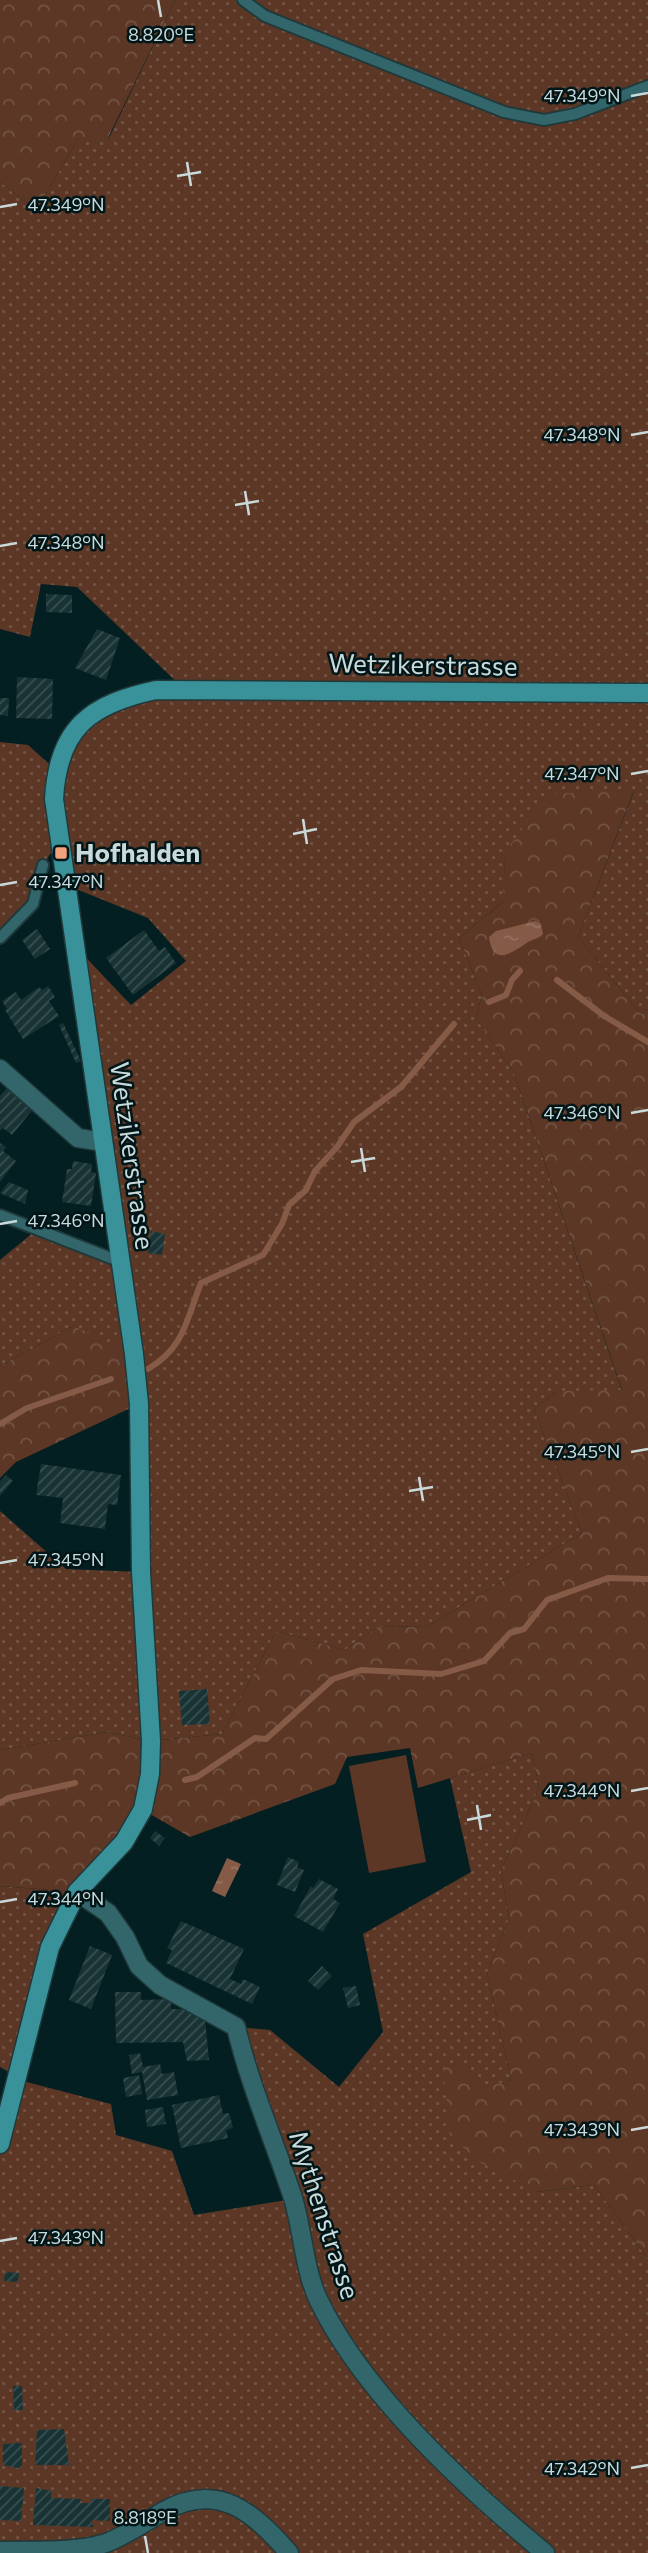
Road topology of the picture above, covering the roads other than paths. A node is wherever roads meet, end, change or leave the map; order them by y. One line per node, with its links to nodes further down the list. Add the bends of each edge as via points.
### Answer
1 (243, 0): 2 (lane, via 265,16 504,111 544,120 575,114)
2 (648, 86)
3 (648, 693): 7 (street, Wetzikerstrasse, via 156,690 101,706 81,722 62,748 54,799)
4 (43, 865): 5 (lane, via 33,904)
5 (0, 938)
6 (0, 1069): 7 (street, via 78,1139)
7 (103, 1142): 9 (street, Wetzikerstrasse)
8 (0, 1216): 9 (lane)
9 (121, 1262): 10 (street, Wetzikerstrasse, via 139,1404 150,1774 143,1809 124,1842)
10 (77, 1892): 11 (street, Wetzikerstrasse, via 50,1947); 14 (street, Mythenstrasse, via 108,1913 139,1966 160,1986 236,2027 246,2071 293,2199 318,2299 351,2353 419,2437)
11 (0, 2144)
12 (0, 2552): 13 (street, via 104,2544 165,2510 192,2500 220,2499 242,2508)
13 (289, 2553)
14 (545, 2553)

